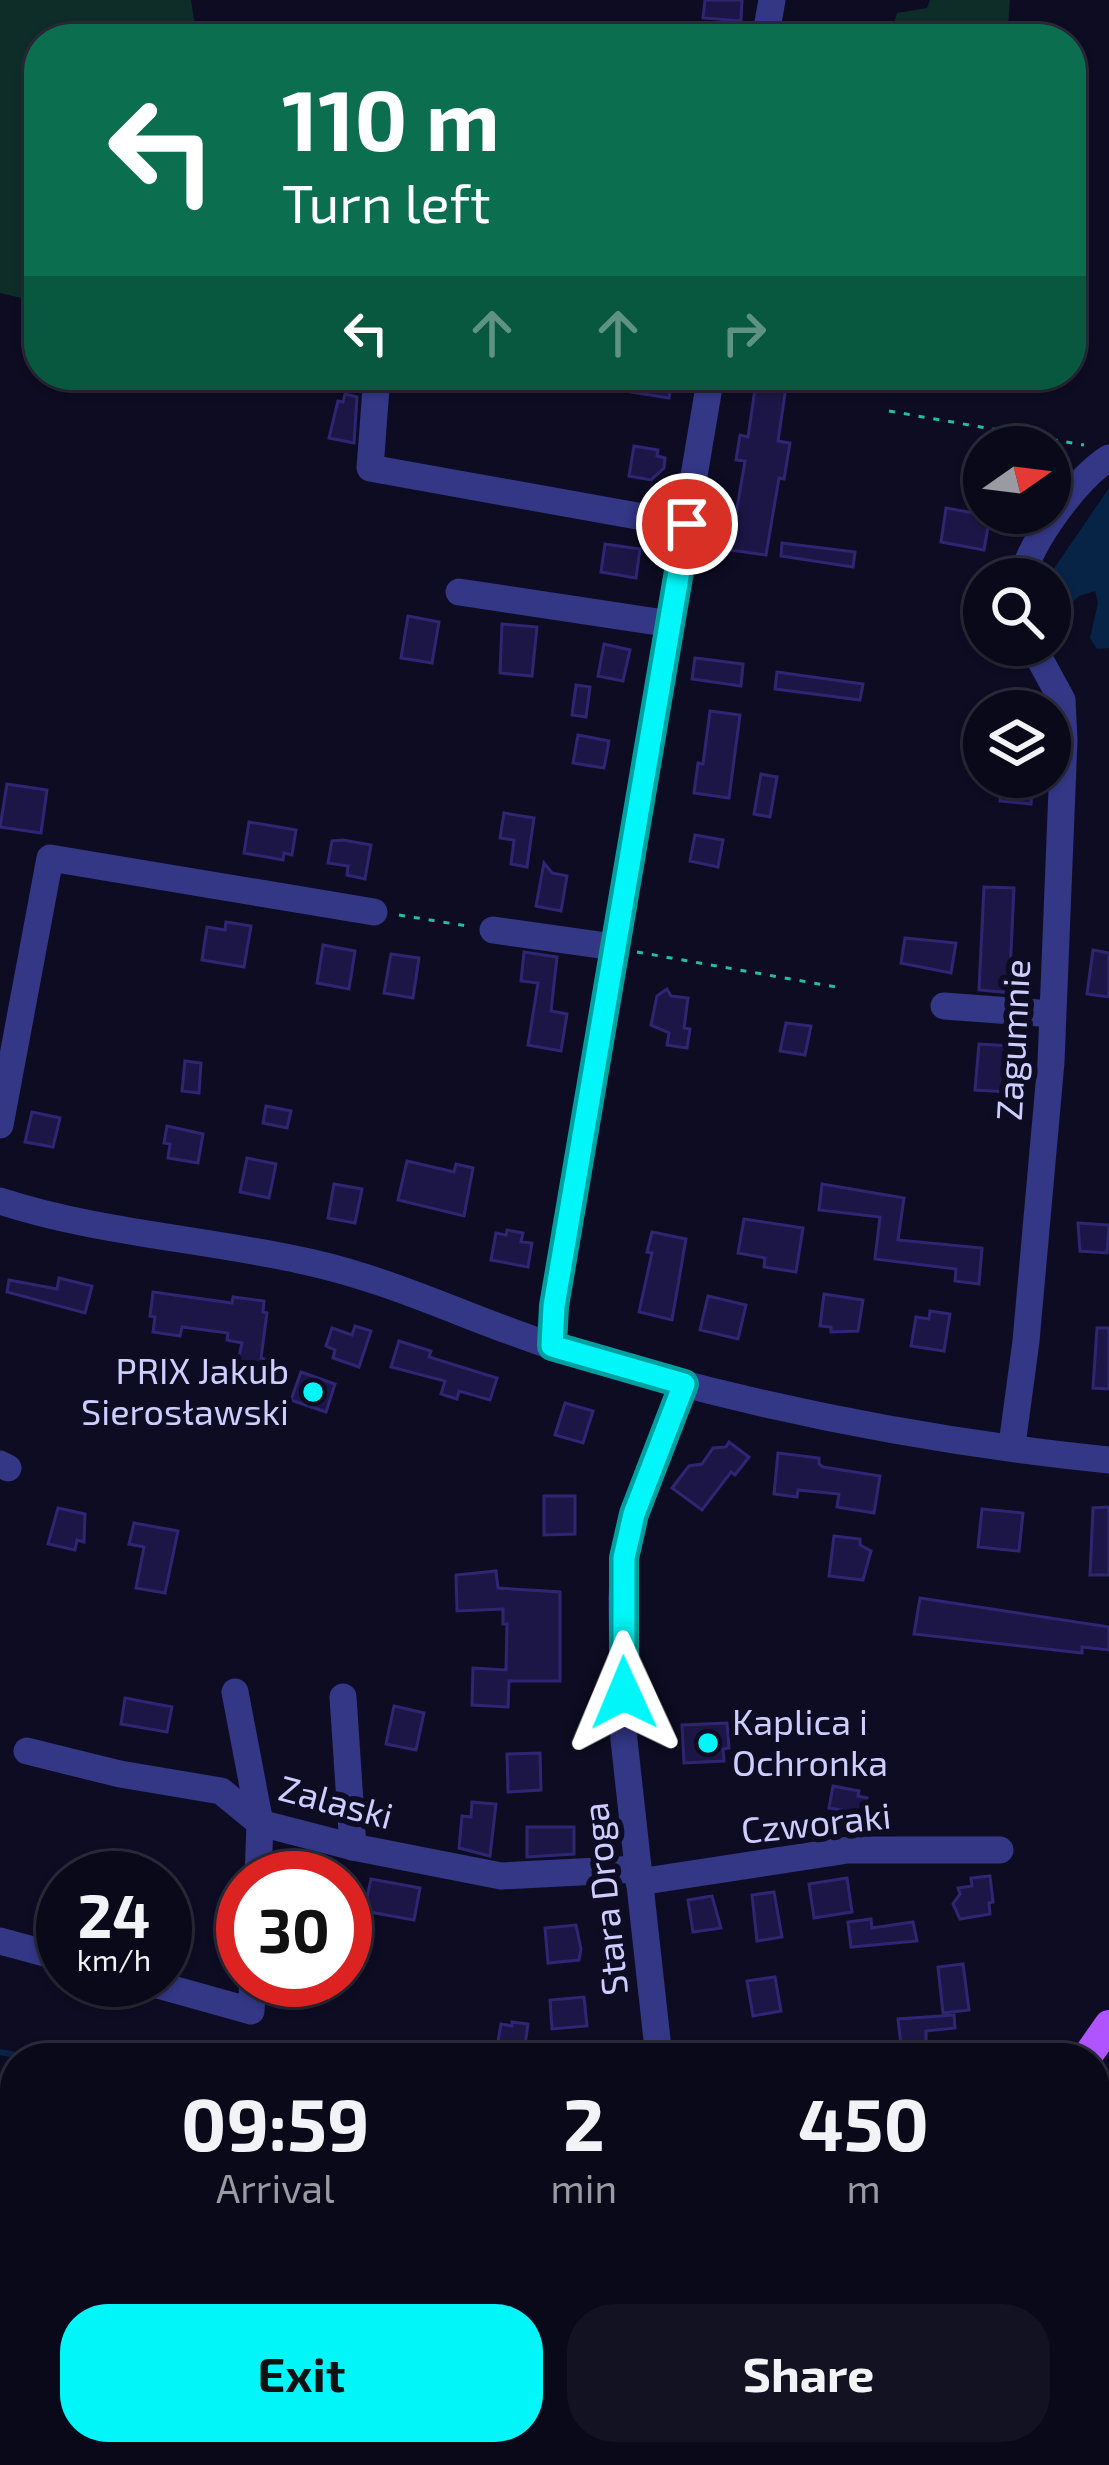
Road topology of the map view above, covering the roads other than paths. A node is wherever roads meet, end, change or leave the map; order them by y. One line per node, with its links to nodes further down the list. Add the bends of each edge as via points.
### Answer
1 (375, 390): 4 (street, via 370,468)
2 (709, 390): 4 (street)
3 (1098, 456): 5 (street)
4 (687, 524): 7 (street)
5 (1030, 558)
6 (458, 592): 7 (street)
7 (670, 624): 11 (street)
8 (1043, 666): 13 (street, Zagumnie, via 1062,700 1064,740)
9 (374, 912): 14 (street, via 50,858)
10 (493, 930): 11 (street)
11 (614, 947): 16 (street)
12 (944, 1006): 13 (street)
13 (1052, 1014): 18 (street, Zagumnie)
14 (0, 1125)
15 (0, 1201): 16 (street, via 313,1263)
16 (552, 1346): 17 (street)
17 (684, 1384): 18 (street); 27 (street, Stara Droga, via 624,1558 624,1739)
18 (1012, 1445): 19 (street)
19 (1109, 1460)
20 (236, 1692): 23 (street)
21 (343, 1697): 24 (street)
22 (27, 1751): 23 (street, Zalaski, via 221,1791)
23 (260, 1823): 24 (street, Zalaski); 26 (street)
24 (353, 1847): 27 (street, Zalaski, via 501,1876)
25 (1000, 1850): 27 (street, Czworaki, via 848,1850)
26 (259, 1851)
27 (639, 1875): 30 (street, Stara Droga)
28 (0, 1941): 29 (street)
29 (36, 1951)
30 (656, 2043)

